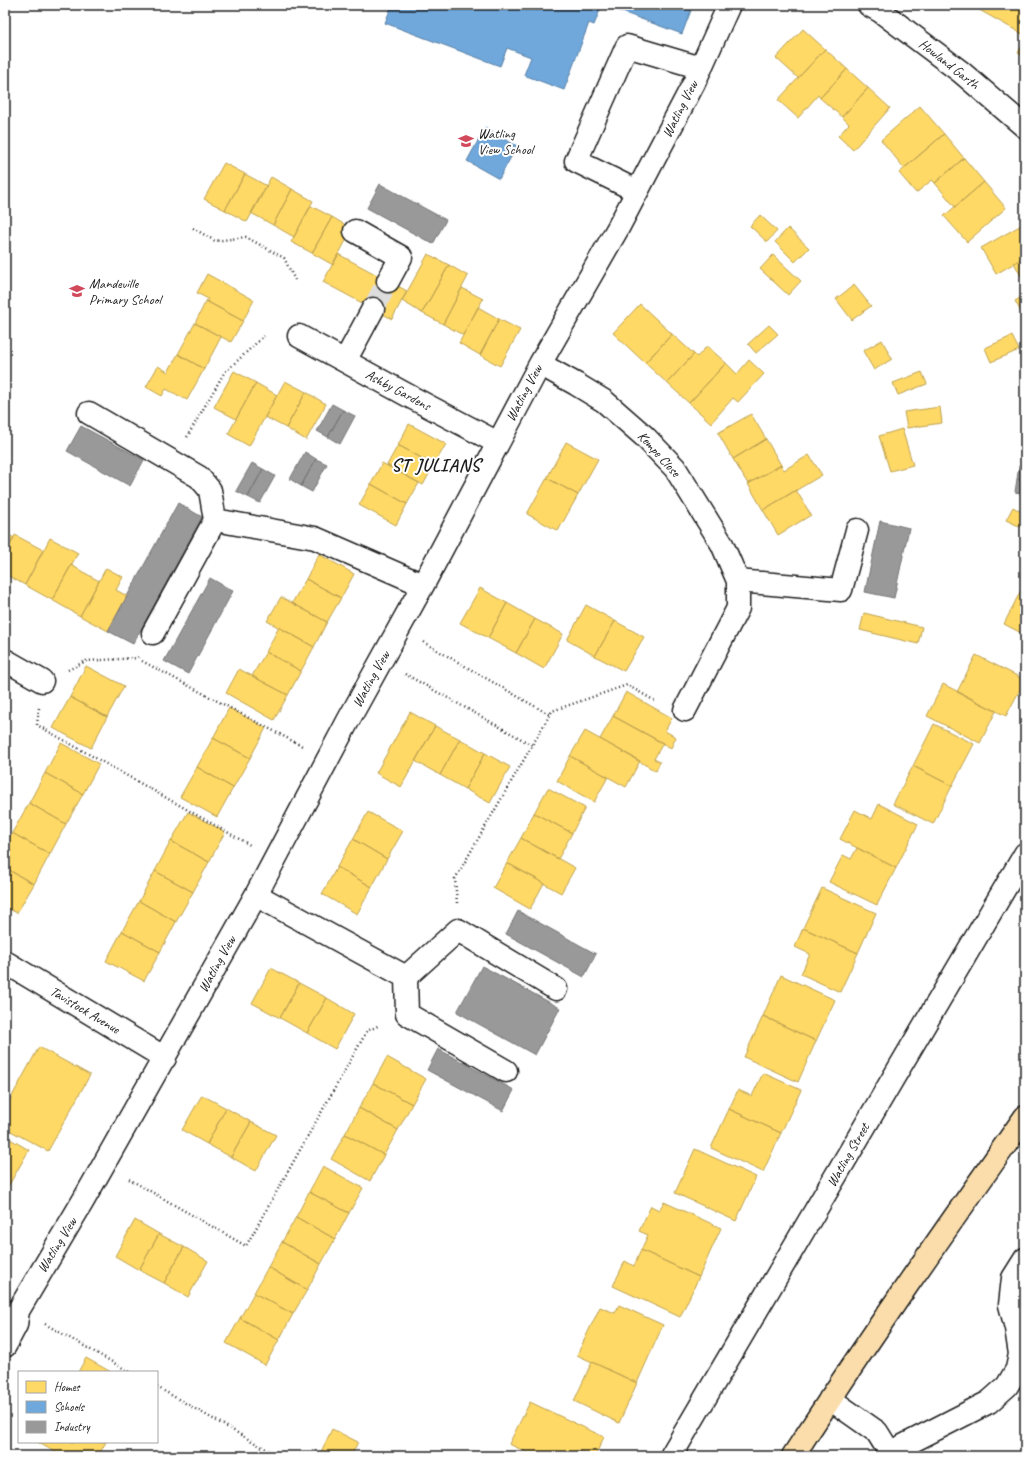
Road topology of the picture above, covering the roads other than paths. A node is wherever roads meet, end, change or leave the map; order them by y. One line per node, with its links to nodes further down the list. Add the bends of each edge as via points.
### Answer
1 (729, 5): 3 (street, Watling View)
2 (869, 5): 4 (street, Howland Garth, via 961,72)
3 (701, 68): 5 (street, Watling View); 5 (street, via 627,46 576,161)
4 (1025, 127)
5 (638, 191): 11 (street, Watling View)
6 (355, 231): 7 (street, via 401,258)
7 (388, 281)
8 (373, 309): 10 (street)
9 (299, 336): 10 (street, Ashby Gardens)
10 (345, 361): 13 (street, Ashby Gardens)
11 (540, 364): 13 (street, Watling View); 16 (street, Kempe Close, via 604,401 675,468 722,544)
12 (89, 413): 14 (street, via 199,477 210,490)
13 (498, 442): 17 (street, Watling View)
14 (215, 520): 17 (street, via 315,538); 18 (street)
15 (857, 530): 16 (street, via 841,590)
16 (738, 582): 21 (street, via 738,608)
17 (423, 585): 23 (street, Watling View)
18 (153, 633)
19 (5, 660): 20 (street)
20 (42, 681)
21 (685, 710)
22 (1025, 854): 34 (street, Watling Street)
23 (256, 895): 25 (street); 27 (street, Watling View)
24 (5, 962): 27 (street, Tavistock Avenue)
25 (406, 977): 26 (street, via 458,930); 28 (street, via 407,1014)
26 (556, 989)
27 (165, 1058): 31 (street, Watling View, via 18,1311 16,1326)
28 (506, 1071)
29 (1025, 1118): 32 (main road)
30 (1025, 1259): 33 (street, via 1013,1278 1010,1305 1020,1354 1017,1369 1007,1386 989,1402)
31 (5, 1346)
32 (830, 1399): 33 (street, via 877,1432); 35 (main road)
33 (891, 1454)
34 (671, 1456)
35 (793, 1456)

